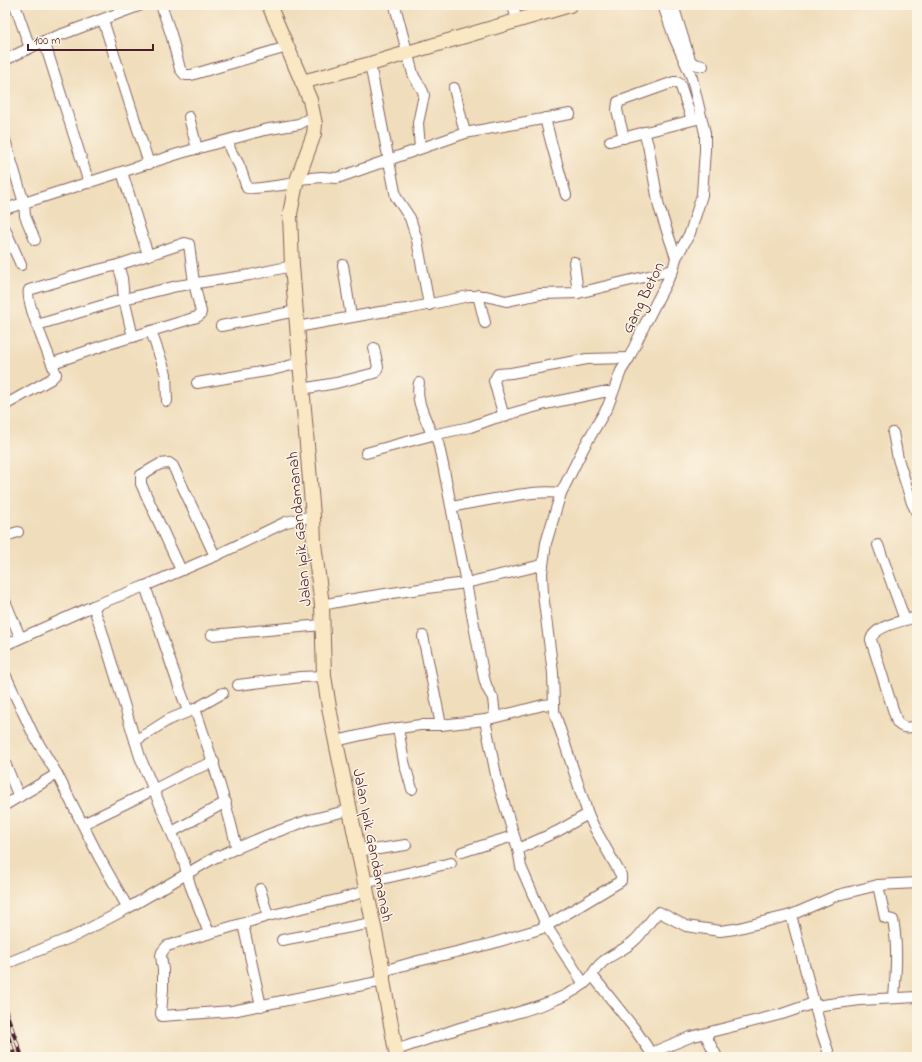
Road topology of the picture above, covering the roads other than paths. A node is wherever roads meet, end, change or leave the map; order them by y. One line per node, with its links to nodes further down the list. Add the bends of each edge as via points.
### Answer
1 (15, 5): 14 (street)
2 (141, 5): 10 (street)
3 (161, 5): 13 (street, via 180,69 185,75)
4 (269, 5): 13 (street, Jalan Ipik Gandamanah)
5 (513, 5): 11 (street)
6 (570, 5): 11 (street)
7 (663, 5): 25 (street, Gang Beton, via 696,91)
8 (673, 5): 18 (street, via 690,60)
9 (395, 6): 15 (street)
10 (103, 20): 12 (street); 35 (street)
11 (517, 21): 15 (street)
12 (44, 41): 14 (street); 38 (street)
13 (287, 47): 19 (street, Jalan Ipik Gandamanah)
14 (30, 48): 16 (street)
15 (407, 53): 17 (street); 32 (street, via 416,81 424,95 418,123)
16 (5, 60)
17 (370, 64): 19 (street); 34 (street)
18 (703, 66)
19 (302, 82): 22 (street, Jalan Ipik Gandamanah)
20 (454, 88): 27 (street)
21 (570, 114): 24 (street)
22 (314, 116): 30 (street, via 299,124 264,130); 37 (street, Jalan Ipik Gandamanah, via 314,134)
23 (189, 117): 33 (street)
24 (545, 118): 27 (street); 39 (street)
25 (697, 119): 26 (street); 28 (street, via 680,84 674,82 618,102 617,110); 45 (street, Gang Beton, via 705,133 702,195 690,233)
26 (644, 132): 28 (street); 45 (street, via 659,207)
27 (465, 133): 32 (street)
28 (624, 138): 31 (street)
29 (5, 140): 40 (street)
30 (230, 140): 33 (street); 37 (street, via 231,154 250,190)
31 (610, 141)
32 (420, 148): 34 (street)
33 (197, 149): 35 (street)
34 (388, 160): 37 (street, via 337,178 322,177); 56 (street, via 396,197 410,218 417,240)
35 (149, 164): 36 (street)
36 (122, 172): 38 (street); 44 (street)
37 (297, 181): 50 (street, Jalan Ipik Gandamanah, via 290,214)
38 (89, 183): 40 (street)
39 (566, 195)
40 (24, 204): 41 (street); 43 (street, via 25,216)
41 (5, 209)
42 (5, 229): 47 (street)
43 (35, 240)
44 (148, 255): 48 (street); 52 (street, via 185,243 189,244)
45 (676, 258): 51 (street, Gang Beton)
46 (574, 262): 53 (street)
47 (21, 265)
48 (118, 265): 55 (street); 60 (street, via 29,290 28,296)
49 (343, 265): 58 (street)
50 (292, 266): 52 (street); 57 (street, Jalan Ipik Gandamanah)
51 (674, 270): 53 (street); 66 (street, Gang Beton, via 644,324)
52 (194, 283): 55 (street); 63 (street, via 200,315)
53 (578, 293): 54 (street, via 540,294 506,301)
54 (478, 295): 56 (street); 59 (street)
55 (124, 299): 60 (street); 64 (street)
56 (429, 305): 58 (street)
57 (296, 311): 61 (street); 62 (street, Jalan Ipik Gandamanah)
58 (351, 317): 62 (street)
59 (485, 323)
60 (37, 325): 68 (street)
61 (221, 326)
62 (297, 327): 67 (street, Jalan Ipik Gandamanah)
63 (151, 331): 64 (street); 73 (street, via 166,374)
64 (134, 337): 68 (street)
65 (374, 348): 71 (street, via 378,367 375,373)
66 (629, 358): 72 (street, Gang Beton); 75 (street, via 587,359 498,374 494,382)
67 (300, 363): 69 (street); 71 (street, Jalan Ipik Gandamanah)
68 (52, 364): 74 (street, via 55,376)
69 (197, 383)
70 (419, 383): 77 (street, via 421,408)
71 (302, 389): 83 (street, Jalan Ipik Gandamanah)
72 (613, 392): 75 (street, via 545,404); 79 (street, Gang Beton)
73 (167, 401)
74 (5, 405)
75 (504, 417): 77 (street)
76 (893, 433): 80 (street, via 898,459)
77 (432, 435): 78 (street); 81 (street, via 438,442)
78 (366, 453)
79 (561, 494): 81 (street, via 524,494); 88 (street, Gang Beton)
80 (914, 496): 82 (street)
81 (452, 506): 90 (street)
82 (917, 513)
83 (313, 516): 87 (street, via 286,522); 93 (street, Jalan Ipik Gandamanah)
84 (18, 532): 85 (street)
85 (5, 536)
86 (878, 545): 96 (street)
87 (215, 556): 89 (street); 89 (street, via 173,466 170,463 160,464 141,475 141,484)
88 (542, 565): 90 (street); 106 (street, Gang Beton)
89 (182, 570): 91 (street)
90 (466, 583): 93 (street, via 399,591); 108 (street, via 484,678 493,698)
91 (145, 586): 94 (street); 107 (street, via 174,675)
92 (5, 601): 100 (street)
93 (322, 605): 97 (street, Jalan Ipik Gandamanah)
94 (93, 606): 100 (street); 113 (street)
95 (917, 617): 96 (street)
96 (905, 620): 111 (street, via 876,631 871,640 897,722 902,727)
97 (322, 625): 98 (street); 103 (street, Jalan Ipik Gandamanah)
98 (212, 635)
99 (423, 636): 110 (street)
100 (20, 637): 101 (street)
101 (5, 645)
102 (5, 674): 117 (street, via 33,734)
103 (324, 676): 104 (street); 114 (street, Jalan Ipik Gandamanah)
104 (238, 685)
105 (223, 693): 107 (street)
106 (554, 704): 108 (street); 124 (street, Gang Beton, via 554,711)
107 (191, 710): 113 (street, via 168,720); 115 (street)
108 (495, 717): 109 (street)
109 (485, 720): 110 (street); 127 (street, via 497,780)
110 (441, 725): 112 (street)
111 (917, 726)
112 (398, 728): 114 (street); 119 (street)
113 (135, 741): 118 (street)
114 (336, 741): 123 (street, Jalan Ipik Gandamanah)
115 (214, 762): 118 (street); 121 (street)
116 (5, 763): 120 (street)
117 (57, 774): 120 (street); 125 (street)
118 (153, 790): 125 (street); 126 (street)
119 (412, 790)
120 (19, 797): 122 (street)
121 (226, 802): 126 (street); 129 (street)
122 (5, 805)
123 (350, 810): 129 (street, via 309,820); 131 (street, Jalan Ipik Gandamanah)
124 (588, 814): 130 (street); 144 (street, Gang Beton, via 621,875 621,881)
125 (83, 824): 139 (street)
126 (172, 832): 134 (street)
127 (513, 836): 130 (street); 132 (street)
128 (406, 845): 131 (street)
129 (237, 849): 134 (street, via 214,858)
130 (518, 849): 144 (street, via 521,867)
131 (358, 850): 136 (street, Jalan Ipik Gandamanah)
132 (462, 852)
133 (451, 863): 136 (street)
134 (188, 874): 139 (street); 145 (street)
135 (917, 883): 138 (street)
136 (365, 887): 140 (street, via 341,899); 142 (street, Jalan Ipik Gandamanah)
137 (260, 889): 140 (street)
138 (879, 891): 141 (street, via 838,895); 152 (street, via 885,918 893,920 895,929)
139 (128, 908): 147 (street, via 70,938)
140 (268, 916): 143 (street)
141 (792, 919): 148 (street, via 720,931 686,926 658,912 635,940 600,962); 153 (street)
142 (372, 923): 146 (street); 149 (street, Jalan Ipik Gandamanah)
143 (243, 924): 145 (street); 154 (street)
144 (547, 926): 149 (street, via 490,944 418,961); 150 (street)
145 (208, 933): 154 (street, via 167,946 162,952 161,1015 232,1011)
146 (282, 940)
147 (5, 964)
148 (592, 974): 150 (street); 157 (street)
149 (383, 976): 154 (street); 156 (street, Jalan Ipik Gandamanah)
150 (584, 984): 156 (street, via 556,999 504,1017 461,1028)
151 (917, 997): 152 (street)
152 (894, 998): 153 (street)
153 (814, 1005): 155 (street); 159 (street)
154 (261, 1006)
155 (705, 1034): 157 (street, via 690,1037); 158 (street)
156 (396, 1054)
157 (652, 1055)
158 (717, 1057)
159 (830, 1057)

